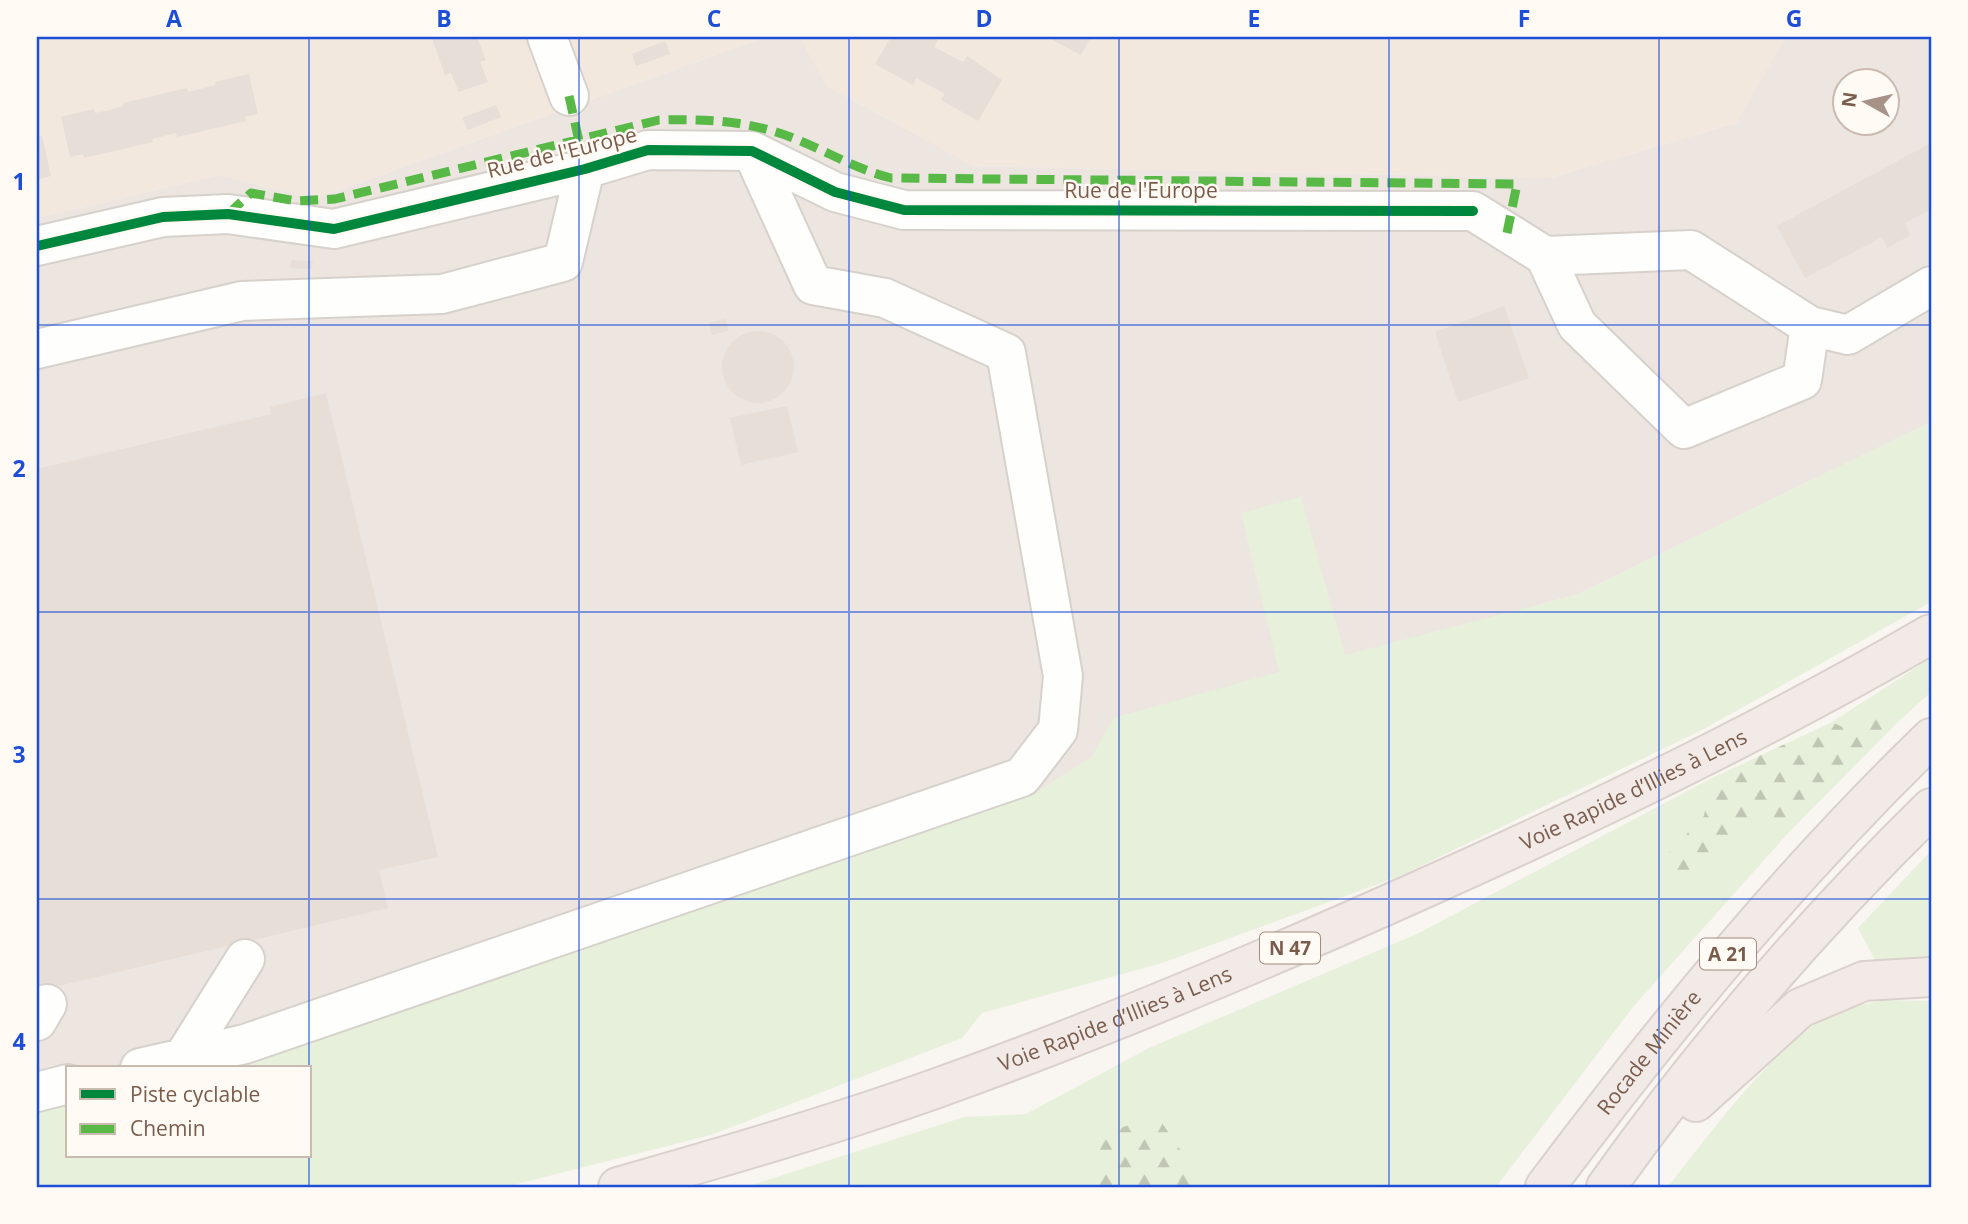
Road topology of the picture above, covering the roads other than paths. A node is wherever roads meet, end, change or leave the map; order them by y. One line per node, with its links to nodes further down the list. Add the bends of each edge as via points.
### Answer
1 (547, 37): 2 (street)
2 (569, 96)
3 (752, 151): 4 (street, Rue de l'Europe, via 649,150); 6 (street, Rue de l'Europe, via 835,192 904,210 1472,211); 15 (street, via 813,285 885,298 1006,352 1063,676 1058,730 1022,777 245,1044)
4 (585, 169): 5 (street, Rue de l'Europe, via 334,229 228,214 163,217); 9 (street, via 563,262 442,294 242,301)
5 (37, 246)
6 (1545, 256): 8 (street, via 1691,250); 8 (street, via 1577,325 1684,429 1801,380)
7 (1931, 286): 8 (street, via 1848,335)
8 (1810, 326)
9 (37, 349)
10 (1931, 634): 20 (highway, Voie Rapide d’Illies à Lens / N 47, via 1730,745 1510,850 1226,976 940,1087)
11 (1931, 738): 21 (highway, Rocade Minière / A 21, via 1848,818 1748,929)
12 (1931, 808): 19 (highway, A 21, via 1749,1005)
13 (245, 959): 15 (street)
14 (1931, 977): 19 (highway, via 1864,981 1800,1008)
15 (183, 1058): 16 (street)
16 (149, 1066)
17 (66, 1084): 18 (street)
18 (37, 1091)
19 (1609, 1183)
20 (618, 1187)
21 (1545, 1187)

